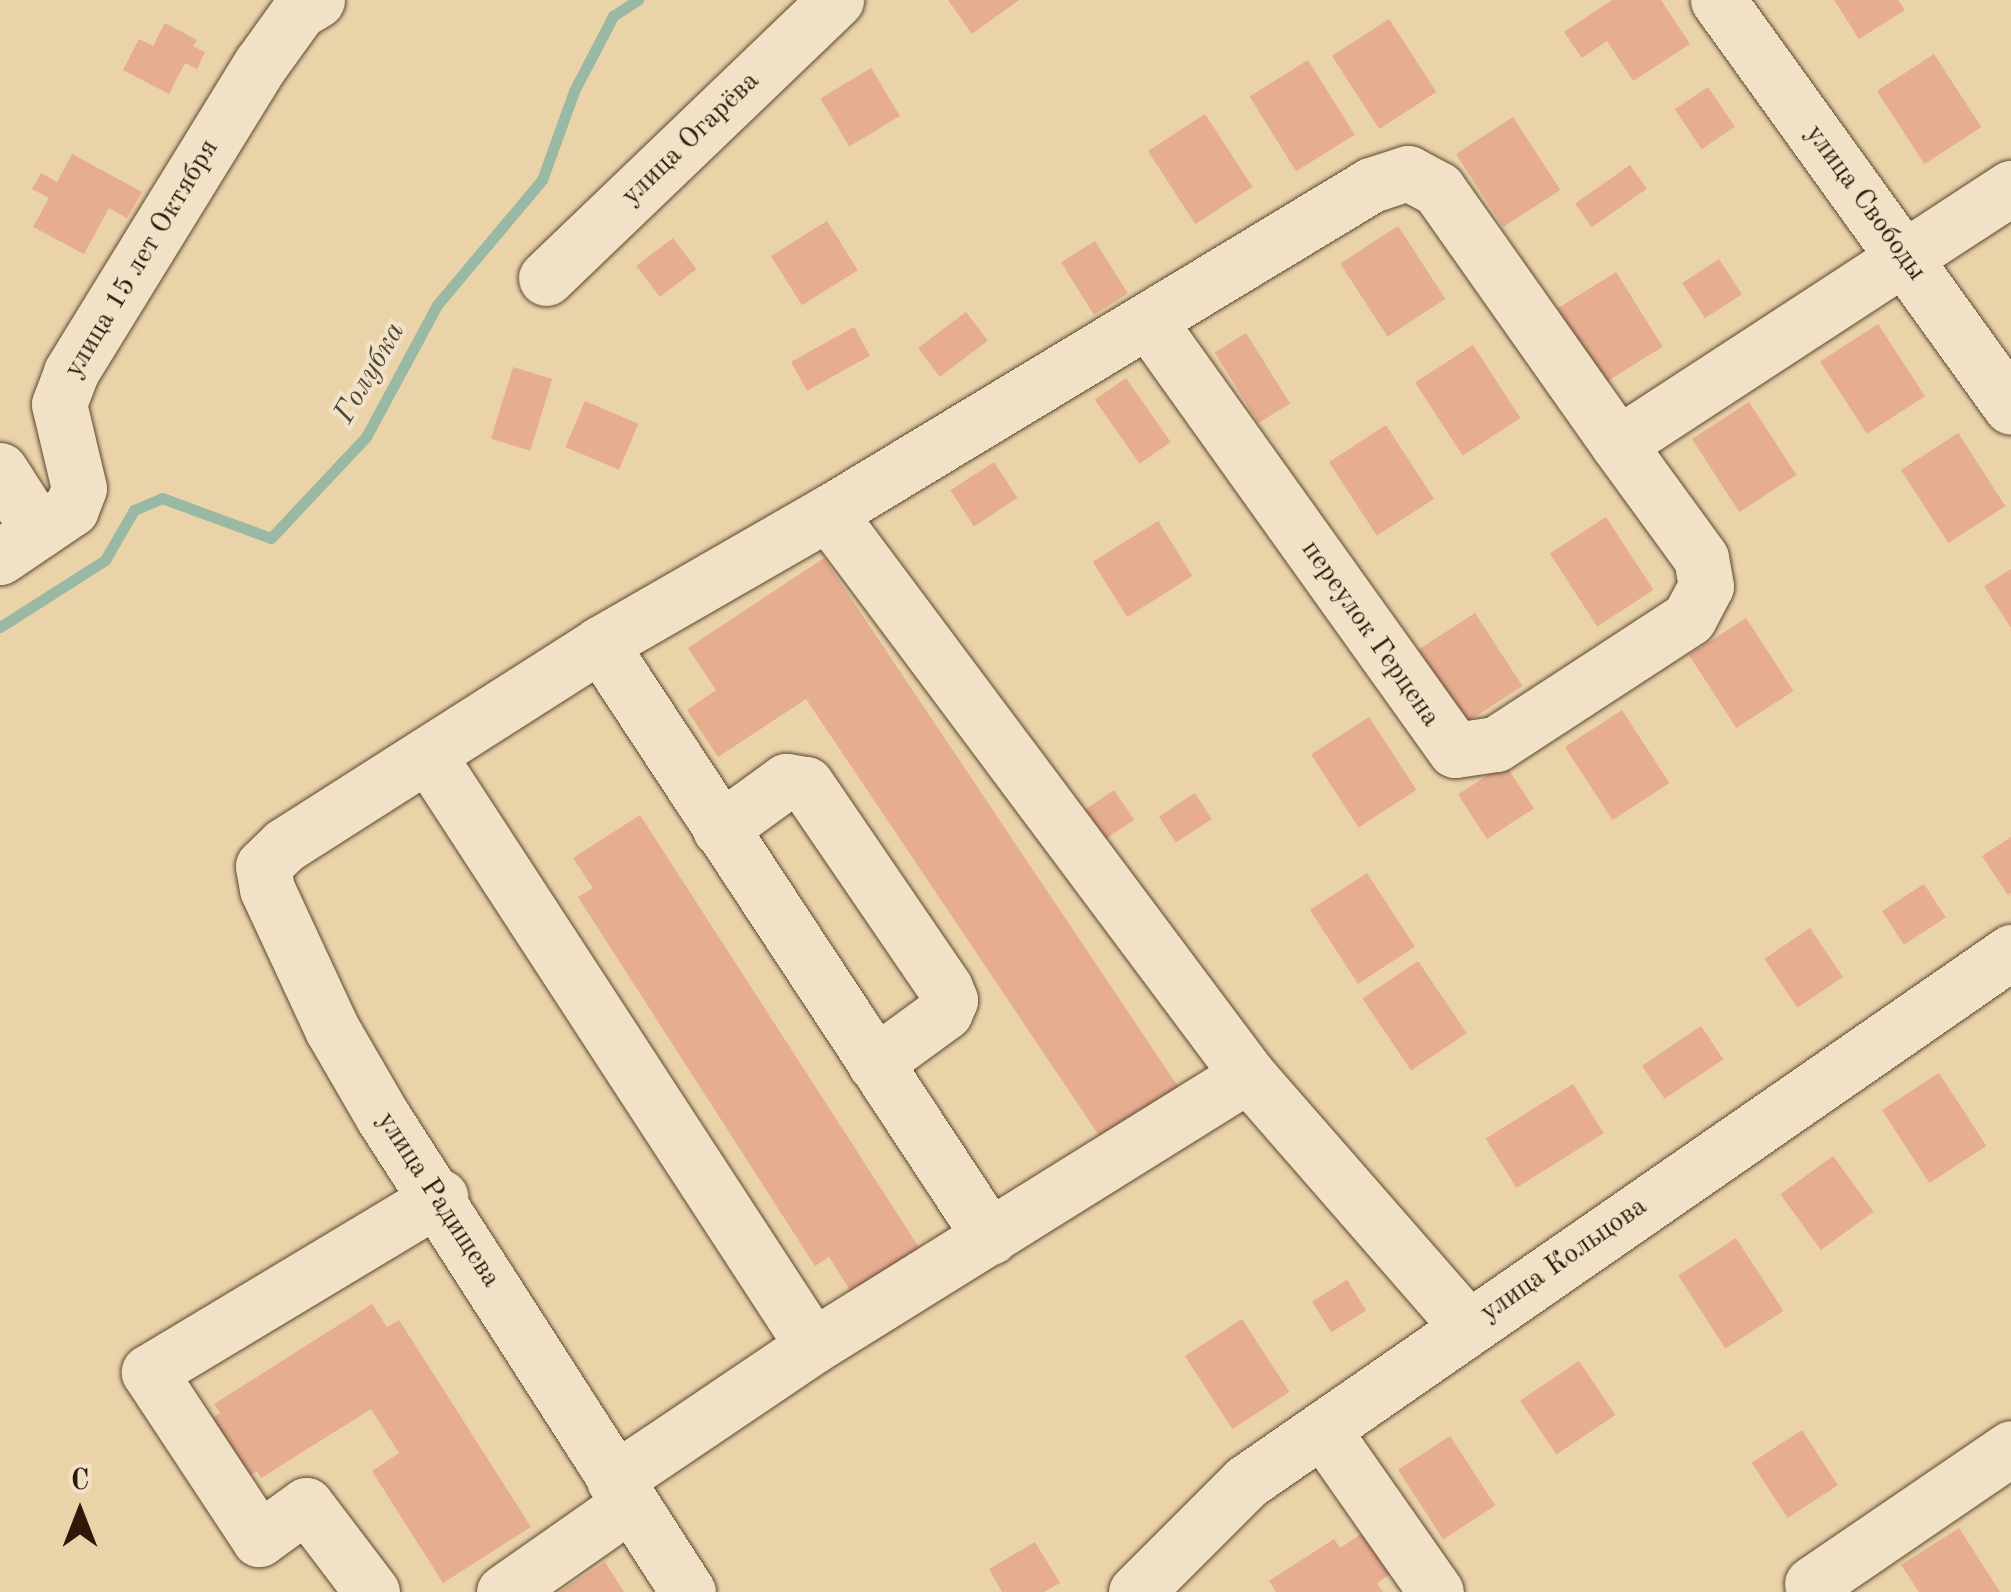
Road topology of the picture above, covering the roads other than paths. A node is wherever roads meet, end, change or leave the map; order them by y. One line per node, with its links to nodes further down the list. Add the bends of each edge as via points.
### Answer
1 (317, 0): 12 (street, улица 15 лет Октября, via 299,11 260,65 70,372 59,404 78,488 70,508)
2 (836, 0): 6 (street, улица Огарёва)
3 (1718, 0): 5 (street, улица Свободы)
4 (2011, 188): 5 (street)
5 (1907, 259): 8 (street, улица Свободы); 9 (street)
6 (546, 278)
7 (1149, 322): 9 (street, переулок Герцена, via 1371,185 1408,172 1438,188); 9 (street, переулок Герцена, via 1455,750 1496,744 1689,618 1706,586 1702,558); 11 (street, переулок Герцена)
8 (2011, 407)
9 (1618, 444)
10 (0, 470): 12 (street)
11 (828, 513): 13 (street, переулок Герцена); 19 (street)
12 (20, 544)
13 (600, 644): 14 (street, переулок Герцена); 16 (street)
14 (428, 755): 15 (street, переулок Герцена); 23 (street)
15 (333, 816): 20 (street, улица Радищева, via 263,866 266,889 332,1029 383,1118)
16 (720, 829): 18 (street); 18 (street, via 786,781 806,784 945,988 945,1012)
17 (2011, 952): 22 (street, улица Кольцова)
18 (875, 1063): 21 (street)
19 (1248, 1075): 21 (street); 22 (street)
20 (440, 1197): 26 (street, улица Радищева); 28 (street, via 149,1372 258,1540 306,1505)
21 (990, 1237): 23 (street)
22 (1468, 1326): 24 (street, улица Кольцова)
23 (813, 1346): 26 (street)
24 (1324, 1432): 31 (street, улица Кольцова, via 1246,1482); 32 (street)
25 (2011, 1448): 27 (street)
26 (623, 1491): 29 (street); 30 (street, улица Радищева)
27 (1812, 1584)
28 (372, 1592)
29 (504, 1592)
30 (688, 1592)
31 (1136, 1592)
32 (1436, 1592)

